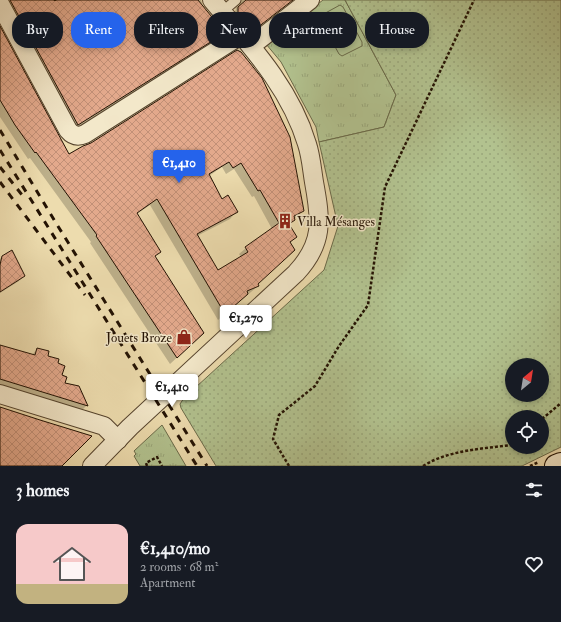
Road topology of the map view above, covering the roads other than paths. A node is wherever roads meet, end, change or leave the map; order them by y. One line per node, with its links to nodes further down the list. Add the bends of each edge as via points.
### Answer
1 (236, 0): 4 (lane)
2 (310, 0): 5 (street)
3 (0, 4): 6 (street, via 68,130 78,136)
4 (217, 6)
5 (261, 31)
6 (232, 48)
7 (253, 48): 9 (street, via 277,81 299,123 307,145 319,208 319,227 315,244 307,260 296,273)
8 (0, 394): 9 (street, via 104,426)
9 (118, 440): 10 (street)
10 (99, 464)
11 (561, 464): 12 (main road)
12 (556, 466)

